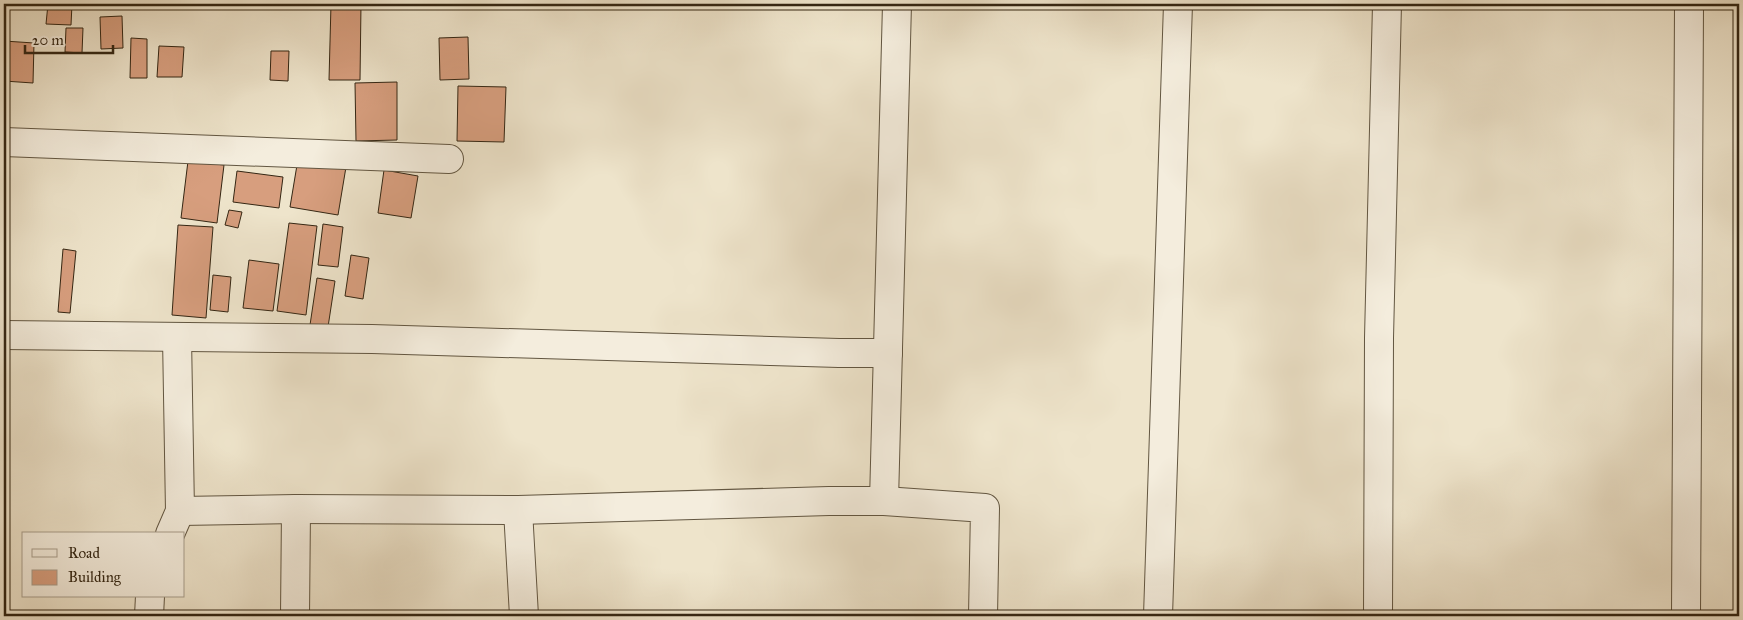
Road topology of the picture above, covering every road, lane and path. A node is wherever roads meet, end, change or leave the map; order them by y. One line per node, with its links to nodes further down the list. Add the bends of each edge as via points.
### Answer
1 (897, 4): 9 (street)
2 (1178, 4): 19 (street)
3 (1387, 4): 20 (street, via 1379,338)
4 (1689, 4): 21 (street)
5 (4, 142): 6 (street)
6 (449, 159)
7 (4, 335): 8 (street)
8 (177, 337): 9 (street); 13 (street)
9 (888, 353): 10 (street)
10 (884, 501): 12 (street); 18 (street, via 985,508)
11 (296, 509): 12 (street); 13 (street); 16 (street)
12 (518, 510): 17 (street)
13 (175, 522)
14 (150, 598): 15 (street)
15 (149, 616)
16 (295, 616)
17 (524, 616)
18 (983, 616)
19 (1158, 616)
20 (1378, 616)
21 (1686, 616)

